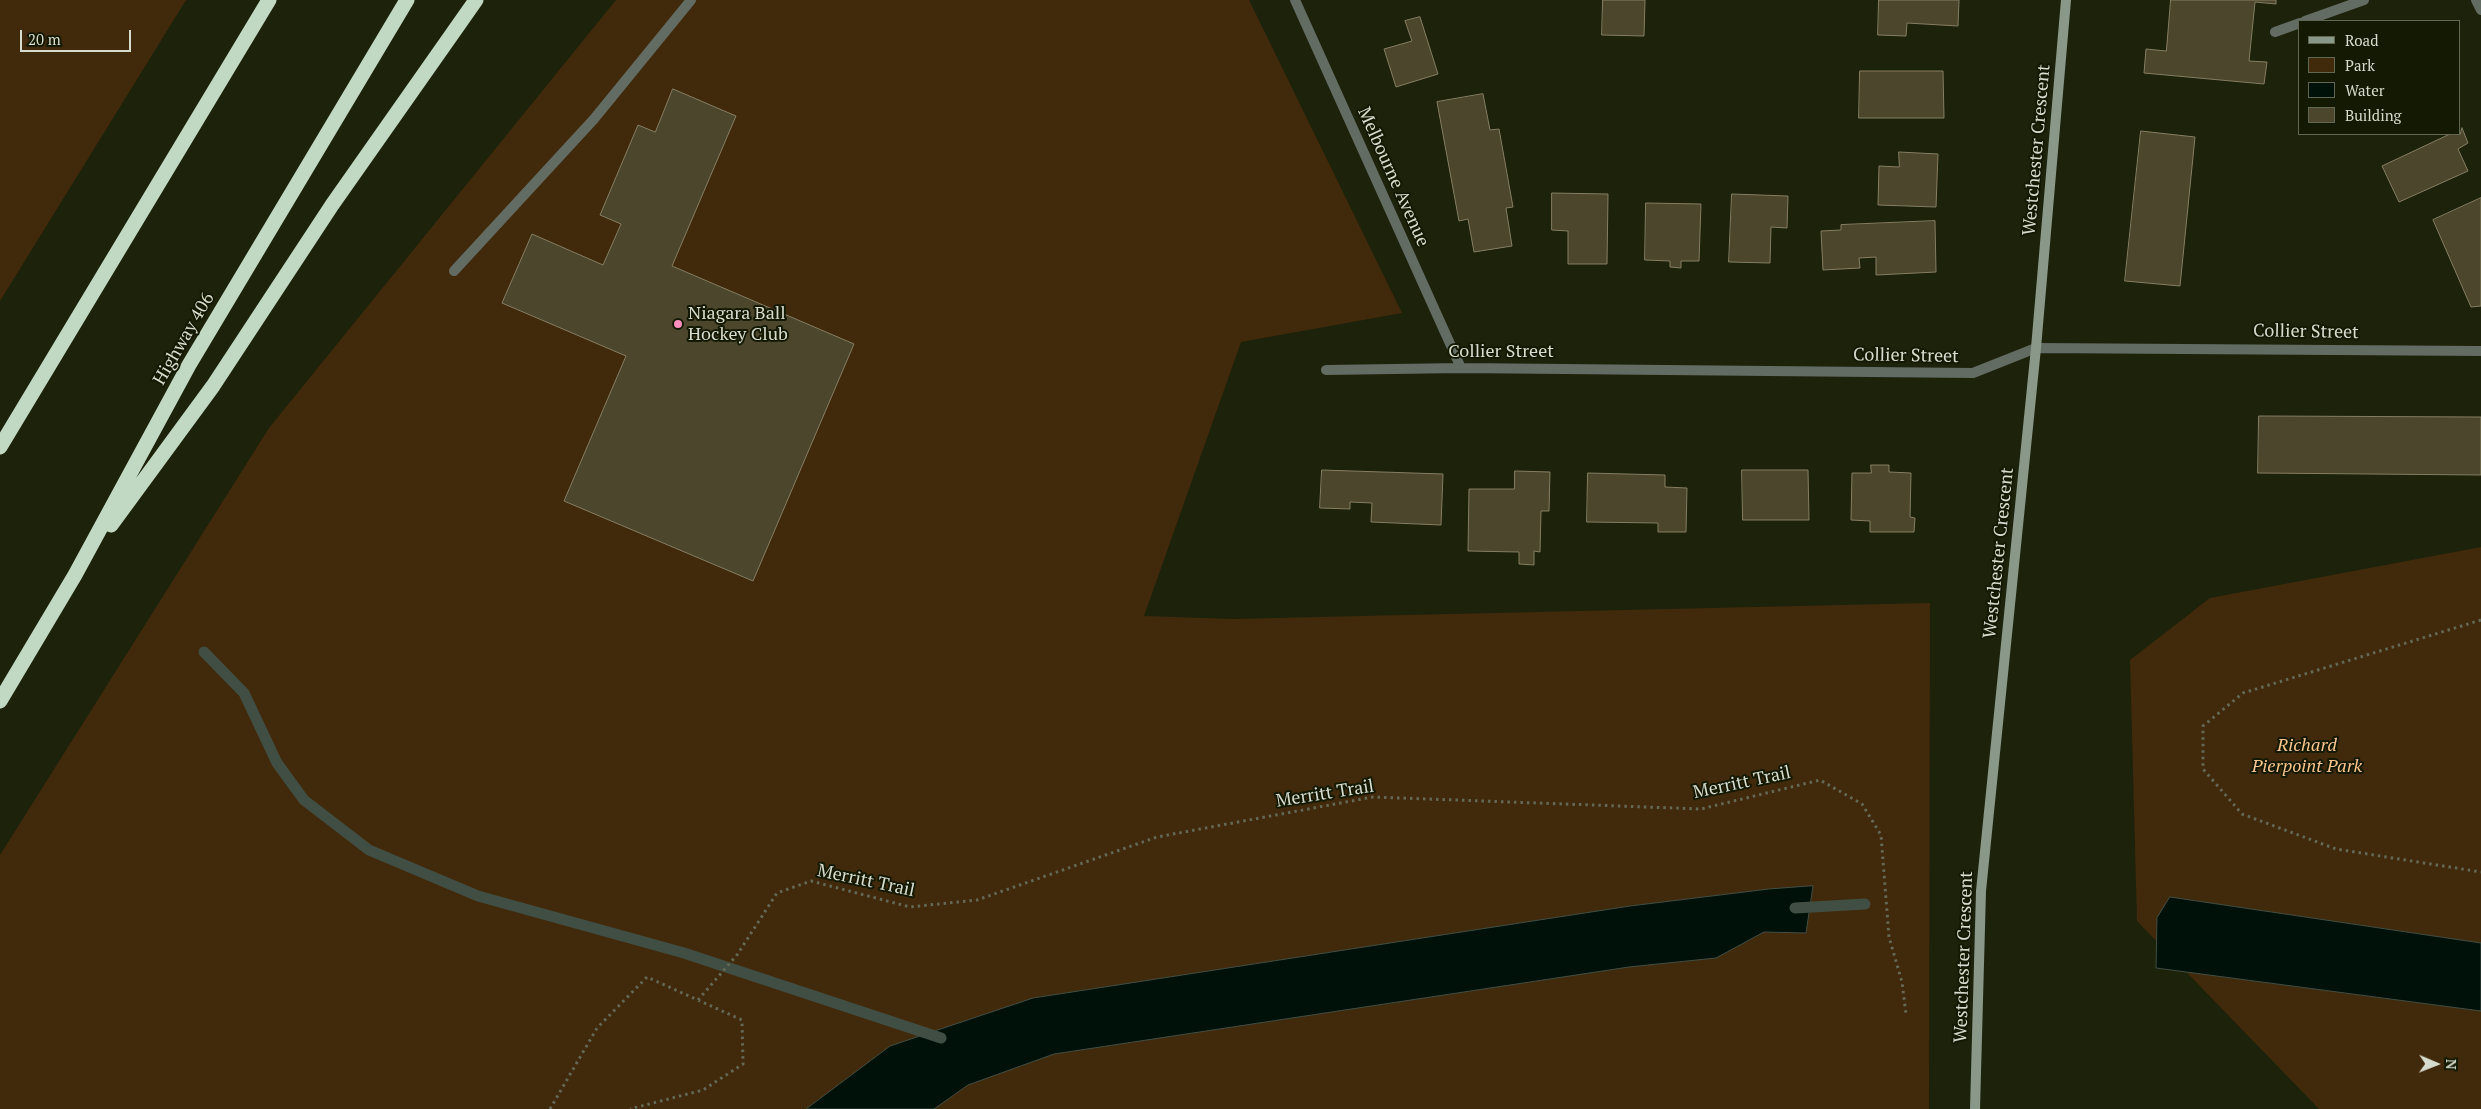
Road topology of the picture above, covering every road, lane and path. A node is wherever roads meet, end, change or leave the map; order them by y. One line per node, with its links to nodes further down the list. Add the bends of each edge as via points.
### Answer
1 (269, 0): 18 (highway)
2 (407, 0): 19 (highway, Highway 406, via 189,365)
3 (476, 0): 19 (highway, via 332,205 212,386)
4 (691, 0): 13 (street, via 594,119)
5 (1295, 0): 16 (street, Melbourne Avenue)
6 (2066, 0): 14 (main road, Westchester Crescent)
7 (2364, 0): 10 (street)
8 (2476, 0): 9 (street)
9 (2481, 10)
10 (2308, 20)
11 (2298, 24): 12 (street)
12 (2275, 32)
13 (454, 271)
14 (2036, 348): 15 (street, Collier Street); 16 (street, Collier Street, via 1973,373); 27 (main road, Westchester Crescent, via 1981,891)
15 (2481, 351)
16 (1461, 368): 17 (street, Collier Street)
17 (1326, 370)
18 (0, 447)
19 (75, 575): 21 (highway, Highway 406)
20 (2481, 620): 22 (path, via 2243,692 2203,726 2202,770 2242,814 2336,850)
21 (0, 701)
22 (2481, 872)
23 (698, 1000): 24 (path, Merritt Trail, via 737,955 776,893 811,881 910,907 977,900 1157,838 1373,797 1701,810 1820,780 1862,804 1881,835 1890,937 1902,982); 25 (path, via 647,977 597,1028); 26 (path, via 742,1020 743,1064 703,1090)
24 (1906, 1014)
25 (550, 1109)
26 (630, 1109)
27 (1975, 1109)

